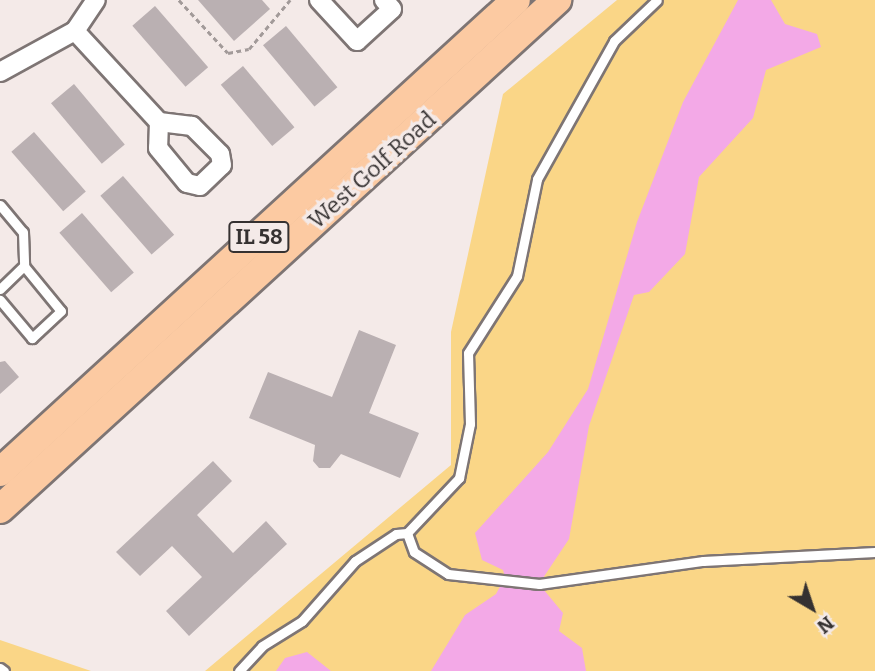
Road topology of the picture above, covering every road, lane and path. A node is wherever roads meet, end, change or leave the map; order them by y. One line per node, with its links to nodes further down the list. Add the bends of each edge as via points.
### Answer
1 (96, 0): 9 (street)
2 (179, 0): 3 (path, via 228,53 249,49)
3 (290, 0)
4 (384, 0): 8 (street, via 393,9 357,41)
5 (516, 0): 16 (main road, West Golf Road / IL 58)
6 (558, 0): 17 (main road, West Golf Road / IL 58)
7 (657, 0): 18 (lane, via 614,41 537,179 517,276 468,353 470,424 459,478)
8 (322, 1)
9 (75, 31): 10 (street); 11 (street)
10 (0, 72)
11 (159, 122)
12 (0, 205): 13 (lane, via 23,232)
13 (24, 266): 14 (lane); 15 (lane, via 61,311 32,338)
14 (0, 289)
15 (0, 300)
16 (0, 472)
17 (0, 509)
18 (407, 533): 19 (lane, via 407,543 432,565 474,580 570,585 703,561); 20 (lane, via 355,561 302,621 262,646)
19 (875, 552)
20 (239, 671)

